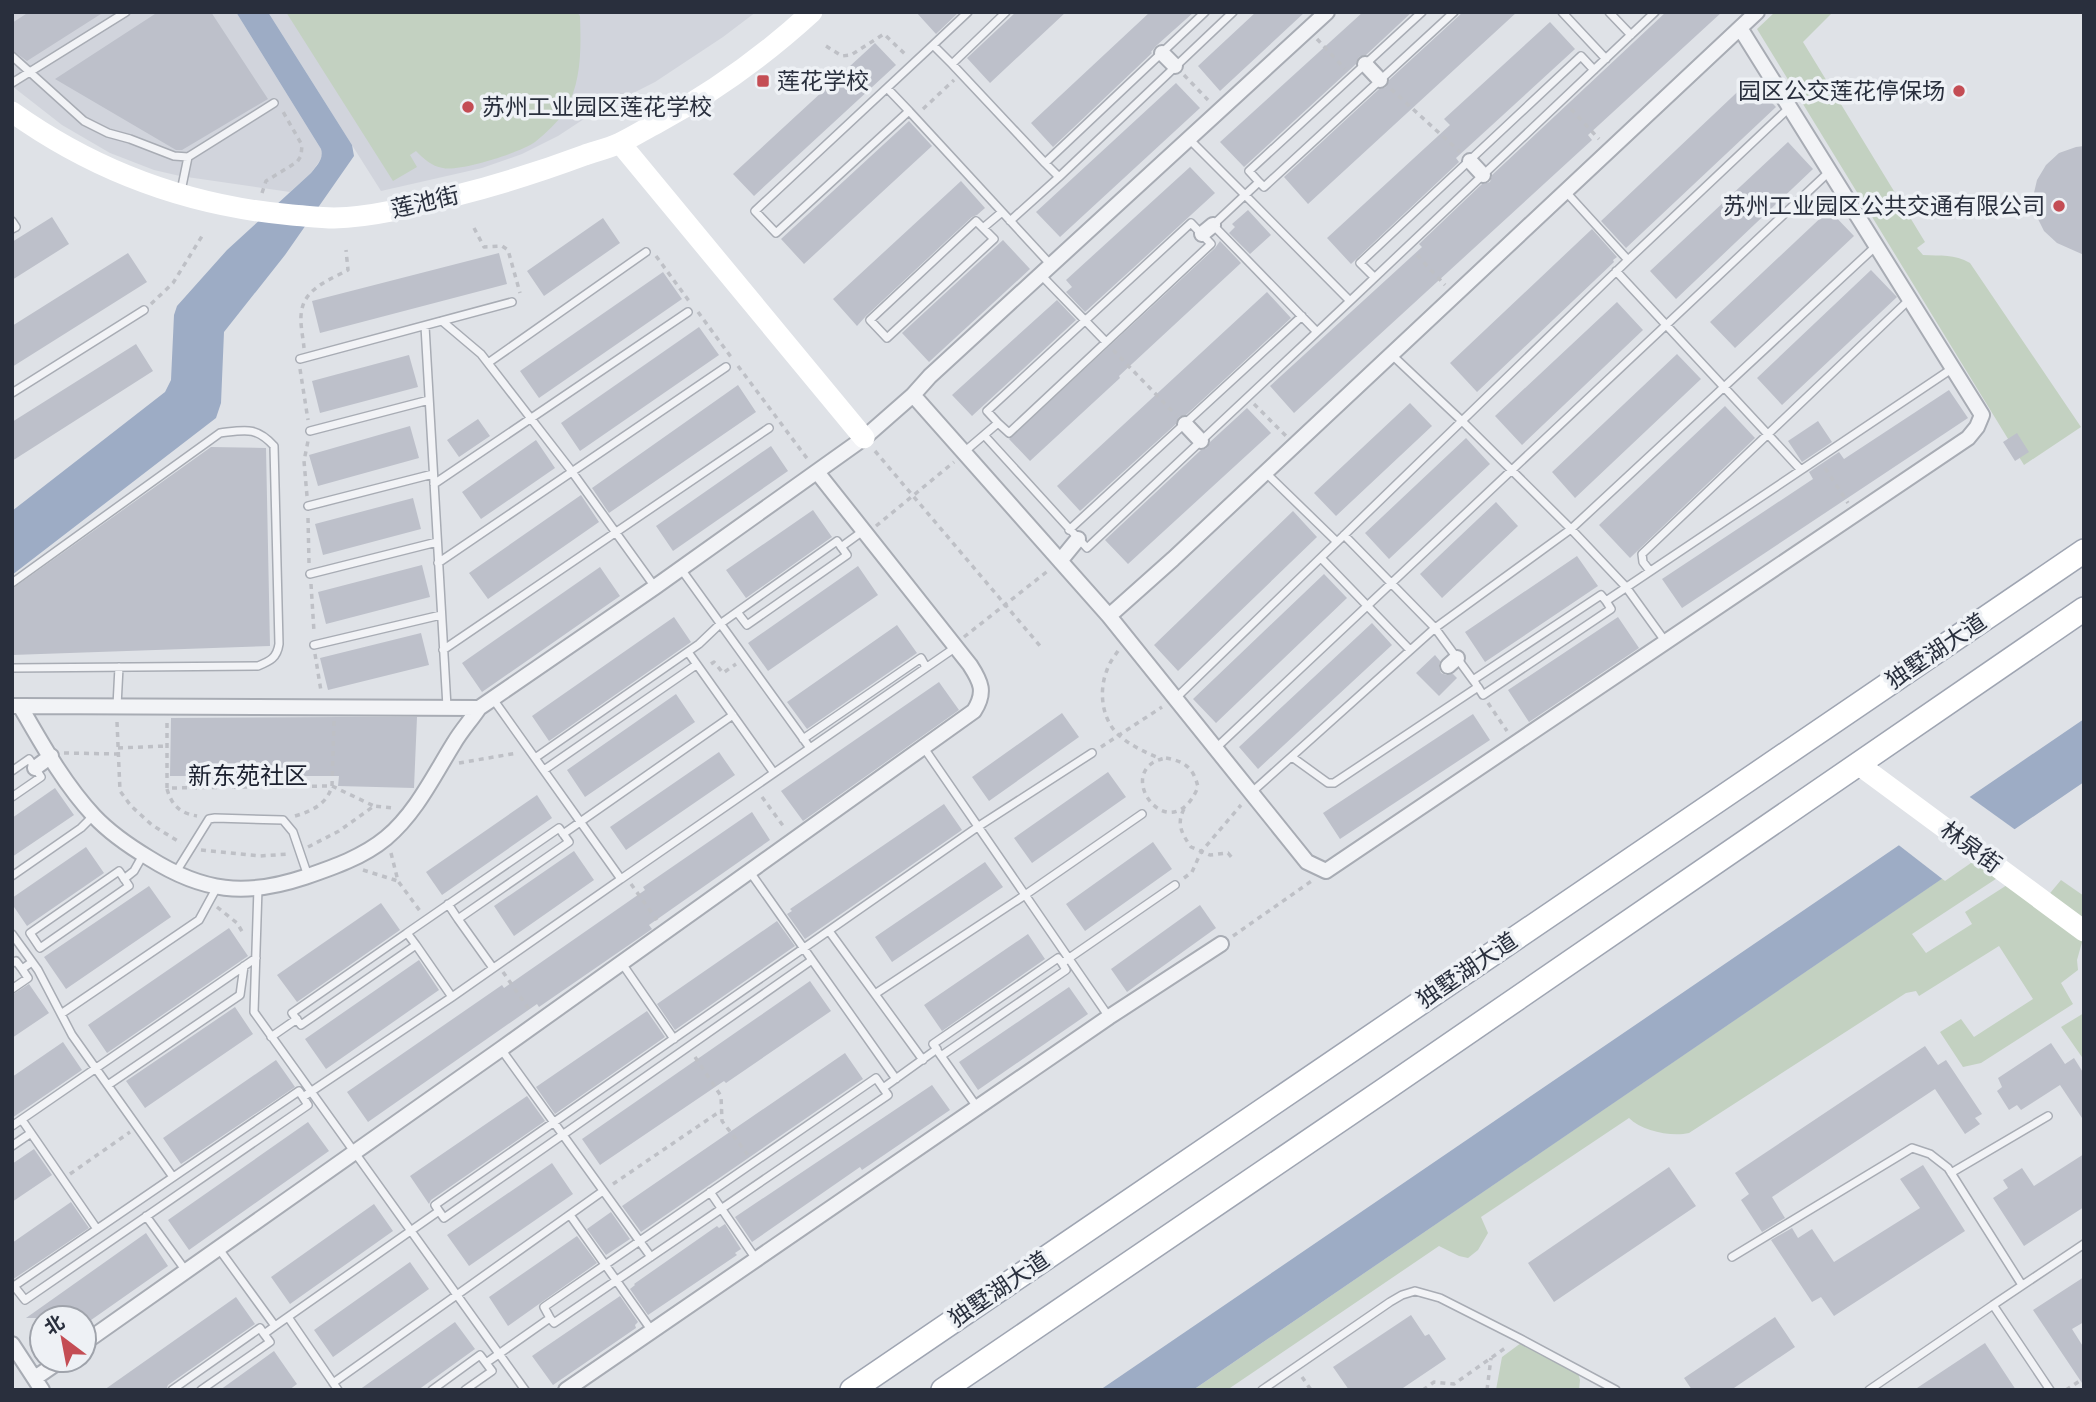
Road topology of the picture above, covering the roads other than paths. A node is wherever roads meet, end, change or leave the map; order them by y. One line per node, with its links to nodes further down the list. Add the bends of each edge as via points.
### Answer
1 (126, 12): 24 (lane)
2 (812, 12): 33 (main road, 莲池街, via 719,87)
3 (968, 12): 16 (lane)
4 (1006, 12): 20 (lane)
5 (1205, 12): 17 (lane)
6 (1233, 12): 22 (lane)
7 (1327, 12): 32 (street)
8 (1422, 12): 21 (lane)
9 (1454, 12): 25 (lane)
10 (1562, 12): 19 (lane)
11 (1609, 12): 15 (lane)
12 (1655, 12): 15 (lane)
13 (1757, 12): 14 (street)
14 (1740, 28): 29 (street); 41 (street)
15 (1631, 35): 19 (lane)
16 (933, 45): 20 (lane); 27 (lane)
17 (1162, 53): 22 (street); 36 (lane)
18 (12, 56): 24 (lane)
19 (1606, 59): 23 (lane)
20 (952, 64): 36 (lane)
21 (1365, 64): 25 (street); 40 (lane, via 1249,171)
22 (1175, 66): 39 (lane)
23 (1594, 70): 35 (lane, via 1581,56); 38 (lane)
24 (29, 72): 26 (lane); 34 (lane, via 84,121 174,156)
25 (1380, 80): 40 (lane, via 1264,187)
26 (12, 83)
27 (887, 88): 31 (lane); 31 (lane, via 755,211 776,233)
28 (274, 103): 34 (lane)
29 (1790, 108): 37 (street); 52 (lane)
30 (12, 112): 42 (main road, 莲池街, via 93,162)
31 (911, 114): 44 (lane)
32 (1189, 139): 43 (lane); 53 (street)
33 (620, 143): 42 (main road, 莲池街, via 467,193 375,213 330,218 257,205 219,205); 85 (main road)
34 (188, 157): 42 (lane)
35 (1469, 161): 38 (street); 55 (lane, via 1360,263)
36 (1045, 163): 39 (lane)
37 (1830, 171): 50 (street); 64 (lane)
38 (1483, 175): 55 (lane)
39 (1059, 177): 46 (lane)
40 (1259, 182): 43 (lane)
41 (1565, 191): 52 (lane); 68 (street)
42 (180, 194)
43 (1245, 195): 49 (lane); 57 (lane)
44 (1002, 212): 46 (lane); 47 (lane)
45 (12, 220): 48 (lane, via 16,227)
46 (1010, 221): 53 (lane)
47 (983, 228): 47 (lane, via 976,222 870,320 887,338 994,239)
48 (12, 229)
49 (1207, 230): 61 (lane); 63 (lane, via 1192,223); 67 (lane, via 1210,244)
50 (1876, 245): 56 (street); 73 (lane)
51 (646, 252): 70 (lane)
52 (1628, 260): 54 (lane)
53 (1046, 270): 63 (lane); 75 (street)
54 (1616, 271): 64 (lane); 78 (lane)
55 (1374, 278): 57 (lane)
56 (1910, 299): 72 (street); 84 (lane)
57 (1350, 301): 66 (lane)
58 (512, 302): 62 (lane)
59 (144, 310): 74 (lane)
60 (688, 312): 77 (lane)
61 (1302, 316): 66 (lane); 80 (lane)
62 (442, 321): 65 (lane); 70 (lane)
63 (1085, 321): 67 (lane); 79 (lane, via 987,411)
64 (1667, 324): 73 (lane); 89 (lane)
65 (425, 326): 69 (lane); 76 (lane)
66 (1317, 332): 86 (lane)
67 (1106, 342): 79 (lane, via 1009,433)
68 (1391, 354): 78 (lane); 91 (street)
69 (300, 359)
70 (488, 363): 77 (lane)
71 (726, 367): 92 (lane)
72 (1953, 368): 88 (lane); 123 (street, via 1982,415 1968,438)
73 (1724, 387): 84 (lane); 96 (lane)
74 (12, 393)
75 (912, 395): 85 (street); 87 (street)
76 (429, 400): 82 (lane); 93 (lane)
77 (531, 418): 92 (lane); 94 (lane)
78 (1462, 421): 89 (lane); 100 (lane)
79 (998, 423): 83 (lane)
80 (1185, 424): 86 (street); 99 (lane)
81 (769, 428): 97 (lane)
82 (310, 431)
83 (984, 435): 87 (lane); 99 (lane)
84 (1769, 435): 88 (lane); 109 (lane, via 1642,554)
85 (864, 438): 90 (street)
86 (1201, 441): 99 (lane, via 1087,548)
87 (964, 453): 106 (street)
88 (1801, 470): 109 (lane)
89 (1511, 471): 96 (lane); 112 (lane)
90 (817, 472): 98 (street); 108 (street)
91 (1265, 472): 102 (lane); 120 (street)
92 (572, 473): 97 (lane); 107 (lane)
93 (433, 474): 94 (lane); 95 (lane)
94 (434, 484): 101 (lane)
95 (308, 506)
96 (1571, 529): 114 (lane); 122 (lane)
97 (615, 532): 113 (lane); 126 (lane)
98 (865, 532): 103 (lane); 125 (street)
99 (1074, 534): 106 (street)
100 (1344, 535): 102 (lane); 112 (lane)
101 (437, 542): 107 (lane); 110 (lane)
102 (1337, 542): 105 (lane)
103 (841, 547): 118 (lane, via 837,541); 118 (lane, via 847,555 747,625)
104 (2084, 551): 259 (main road, 独墅湖大道)
105 (1321, 558): 116 (lane); 134 (lane)
106 (1060, 561): 120 (street)
107 (438, 563): 119 (lane)
108 (681, 569): 113 (street); 121 (lane)
109 (1650, 571): 114 (lane)
110 (310, 574)
111 (12, 583): 129 (lane, via 220,433 243,430 263,434 274,446 278,652 258,666)
112 (1391, 584): 116 (lane); 122 (lane)
113 (655, 587): 135 (street)
114 (1626, 587): 115 (lane); 123 (lane)
115 (1606, 601): 133 (lane, via 1601,594); 133 (lane, via 1611,610 1483,695)
116 (1368, 606): 127 (lane); 144 (lane)
117 (2084, 609): 149 (main road)
118 (737, 612): 121 (lane)
119 (441, 614): 124 (lane); 126 (lane)
120 (1108, 616): 134 (street)
121 (720, 624): 128 (lane); 141 (lane)
122 (1435, 628): 127 (lane); 133 (lane, via 1453,662)
123 (1665, 641): 154 (street, via 1326,871 1307,862)
124 (314, 645)
125 (955, 646): 130 (lane); 143 (street, via 981,684 981,700 974,711)
126 (443, 650): 138 (lane)
127 (1410, 650): 147 (lane)
128 (688, 652): 132 (lane); 148 (lane)
129 (119, 667): 131 (lane); 137 (lane)
130 (926, 667): 141 (lane, via 920,658); 142 (lane)
131 (12, 668)
132 (699, 668): 140 (lane); 151 (lane)
133 (1476, 684): 147 (lane, via 1334,783)
134 (1176, 698): 144 (street)
135 (493, 699): 139 (street); 148 (lane)
136 (16, 706): 137 (street); 146 (street)
137 (117, 706): 138 (street)
138 (447, 708): 139 (street)
139 (479, 708): 165 (street, via 400,825 370,850)
140 (733, 715): 153 (lane); 158 (lane)
141 (803, 739): 142 (lane)
142 (810, 748): 153 (lane)
143 (924, 748): 159 (lane); 162 (street)
144 (1216, 748): 154 (street)
145 (1092, 753): 159 (lane)
146 (49, 754): 150 (street); 157 (street)
147 (1292, 757): 154 (lane)
148 (535, 758): 151 (lane)
149 (1858, 764): 175 (main road, 林泉街); 260 (main road)
150 (35, 768): 152 (lane, via 29,760); 155 (lane, via 41,777)
151 (544, 770): 158 (lane)
152 (12, 771)
153 (774, 773): 166 (lane)
154 (1252, 792)
155 (12, 797)
156 (1142, 814): 171 (lane)
157 (94, 816): 161 (street); 164 (lane)
158 (581, 822): 160 (lane); 166 (lane)
159 (979, 826): 171 (lane); 174 (lane)
160 (563, 834): 172 (lane, via 559,828); 173 (lane, via 569,842)
161 (143, 854): 163 (street); 167 (lane)
162 (749, 871): 182 (lane); 187 (street)
163 (176, 872): 165 (lane, via 209,819 283,820 293,832); 169 (street)
164 (12, 876)
165 (308, 876): 170 (street)
166 (624, 878): 191 (lane)
167 (124, 879): 178 (lane, via 119,871 30,933); 178 (lane, via 129,886 40,948)
168 (1175, 886): 184 (lane)
169 (217, 887): 170 (street); 196 (lane, via 199,920)
170 (258, 888): 183 (lane)
171 (1026, 895): 184 (lane); 194 (lane)
172 (449, 904): 173 (lane); 176 (lane)
173 (458, 919): 191 (lane)
174 (829, 931): 182 (lane); 194 (lane)
175 (2084, 931)
176 (407, 933): 180 (lane); 198 (lane, via 292,1013)
177 (12, 934): 181 (lane)
178 (34, 940): 181 (lane)
179 (1221, 944): 197 (street)
180 (416, 945): 195 (lane); 198 (lane, via 301,1025)
181 (22, 948): 186 (lane)
182 (805, 948): 185 (lane); 200 (lane)
183 (257, 958): 190 (lane); 199 (lane, via 254,1012)
184 (1069, 958): 189 (lane); 197 (lane)
185 (812, 960): 205 (lane); 215 (lane)
186 (32, 962): 192 (lane); 196 (lane)
187 (621, 962): 200 (lane); 201 (street)
188 (12, 963): 192 (lane, via 16,961)
189 (1062, 963): 202 (lane, via 1066,970); 202 (lane, via 1059,958 933,1044)
190 (244, 966): 204 (lane); 206 (lane, via 240,995)
191 (496, 966): 195 (lane)
192 (22, 969): 193 (lane, via 28,978)
193 (12, 989)
194 (874, 994): 203 (lane)
195 (452, 997): 208 (lane)
196 (61, 1014): 204 (lane)
197 (1109, 1017): 209 (street)
198 (297, 1019): 199 (lane)
199 (271, 1037): 208 (lane)
200 (674, 1039): 212 (lane)
201 (501, 1049): 212 (lane); 217 (street)
202 (939, 1053): 203 (lane); 209 (lane)
203 (923, 1060): 205 (lane)
204 (96, 1069): 206 (lane); 211 (lane)
205 (896, 1079): 207 (lane)
206 (108, 1085): 219 (lane)
207 (883, 1088): 221 (lane, via 876,1079); 222 (lane, via 888,1095)
208 (306, 1095): 217 (lane); 219 (lane, via 299,1091); 225 (lane, via 308,1105)
209 (977, 1107): 233 (street)
210 (2048, 1116): 218 (lane)
211 (22, 1120): 213 (lane); 214 (lane)
212 (553, 1122): 215 (lane); 223 (lane, via 435,1205)
213 (12, 1126)
214 (31, 1133): 216 (lane); 226 (lane)
215 (562, 1135): 220 (lane); 223 (lane, via 444,1218)
216 (12, 1146)
217 (353, 1152): 227 (lane); 230 (street)
218 (1951, 1173): 231 (lane, via 1930,1154 1912,1148); 237 (lane)
219 (173, 1177): 226 (lane)
220 (603, 1191): 224 (lane); 228 (lane)
221 (710, 1192): 222 (lane); 228 (lane)
222 (721, 1209): 232 (lane); 233 (lane)
223 (439, 1211): 227 (lane)
224 (570, 1215): 234 (lane); 239 (lane)
225 (146, 1216): 235 (lane); 238 (lane, via 25,1300)
226 (97, 1229): 238 (lane, via 14,1286)
227 (410, 1231): 239 (lane); 242 (lane)
228 (639, 1242): 232 (lane); 234 (lane)
229 (2084, 1244): 237 (lane)
230 (218, 1248): 235 (street); 244 (lane)
231 (1732, 1256)
232 (651, 1258): 236 (lane)
233 (757, 1259): 245 (street)
234 (606, 1265): 236 (lane); 243 (lane, via 544,1307)
235 (186, 1271): 246 (street)
236 (617, 1281): 243 (lane, via 554,1324); 245 (lane)
237 (2022, 1285): 241 (lane)
238 (20, 1294): 240 (lane)
239 (457, 1295): 249 (lane); 252 (lane)
240 (12, 1299)
241 (1993, 1305): 263 (lane); 264 (lane)
242 (288, 1317): 244 (lane); 252 (lane)
243 (550, 1318): 249 (lane)
244 (275, 1326): 247 (lane)
245 (652, 1331): 258 (street)
246 (98, 1333)
247 (264, 1334): 253 (lane, via 260,1328); 254 (lane, via 270,1342)
248 (12, 1344): 251 (street)
249 (500, 1353): 250 (lane); 257 (lane)
250 (486, 1363): 255 (lane, via 480,1355); 256 (lane, via 492,1371)
251 (38, 1384)
252 (335, 1386)
253 (172, 1390)
254 (201, 1390)
255 (432, 1390)
256 (465, 1390)
257 (525, 1390)
258 (566, 1390)
259 (852, 1390)
260 (943, 1390)
261 (1262, 1390): 262 (lane, via 1390,1302 1415,1291 1440,1298)
262 (1616, 1390)
263 (1869, 1390)
264 (2050, 1390)

